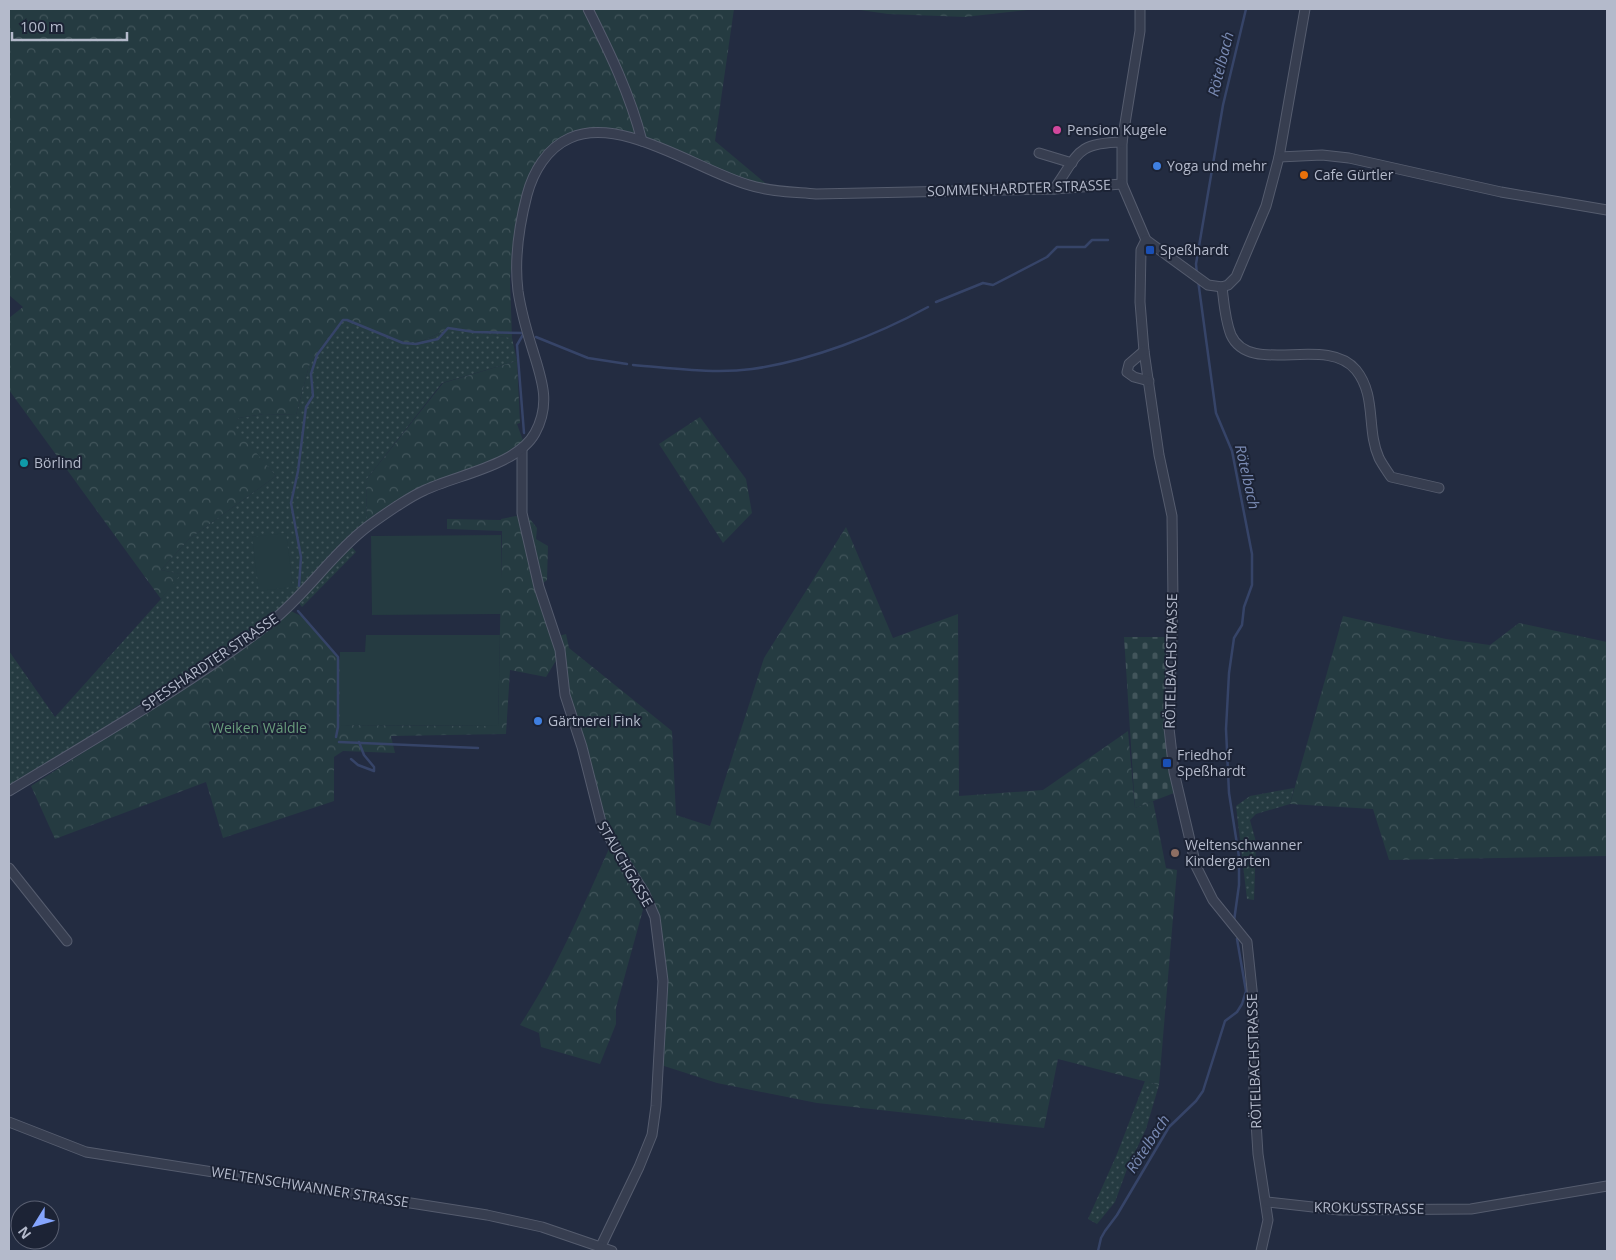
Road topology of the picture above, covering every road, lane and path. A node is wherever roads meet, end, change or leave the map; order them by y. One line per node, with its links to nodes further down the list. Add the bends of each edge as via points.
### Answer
1 (588, 9): 4 (street, via 634,112)
2 (1140, 9): 5 (street, via 1140,31)
3 (1305, 9): 7 (street)
4 (642, 141): 8 (street, SOMMENHARDTER STRASSE, via 618,133 580,135 570,138); 11 (street, SOMMENHARDTER STRASSE, via 751,186 785,192)
5 (1122, 142): 9 (street, via 1096,143 1082,148); 10 (street)
6 (1039, 153): 9 (street)
7 (1279, 157): 12 (street, via 1322,155 1349,158 1501,192); 14 (street, via 1266,206 1245,259 1236,277)
8 (545, 158): 17 (street, SPESSHARDTER STRASSE, via 525,202 516,264 518,294 545,389 540,424)
9 (1072, 163): 11 (street)
10 (1122, 184): 11 (street, SOMMENHARDTER STRASSE); 13 (street, SOMMENHARDTER STRASSE)
11 (1054, 189)
12 (1607, 210)
13 (1146, 240): 14 (street, via 1202,281); 15 (street, RÖTELBACHSTRASSE, via 1141,250 1140,302)
14 (1222, 287): 18 (street, via 1232,338 1243,348 1264,356 1317,353 1343,358 1364,382 1370,398 1379,458 1391,477)
15 (1144, 351): 16 (street, RÖTELBACHSTRASSE); 16 (street, via 1129,364 1128,372)
16 (1149, 381): 24 (street, RÖTELBACHSTRASSE, via 1159,455 1172,516 1169,728 1174,772 1203,884 1247,942 1253,999 1258,1154)
17 (522, 449): 19 (street, SPESSHARDTER STRASSE, via 423,491 389,511 361,531 269,623 176,687); 25 (street, STAUCHGASSE, via 522,513 539,587 560,650 566,701 582,747 602,826 644,892 654,917 663,981 652,1135)
18 (1439, 488)
19 (9, 791)
20 (9, 868): 21 (street)
21 (66, 941)
22 (9, 1122): 25 (street, WELTENSCHWANNER STRASSE, via 86,1152 487,1214 542,1226)
23 (1607, 1186): 24 (street, KROKUSSTRASSE, via 1471,1209 1340,1210)
24 (1267, 1202): 27 (street, RÖTELBACHSTRASSE, via 1268,1220)
25 (601, 1246): 26 (street, WELTENSCHWANNER STRASSE)
26 (612, 1251)
27 (1261, 1251)

